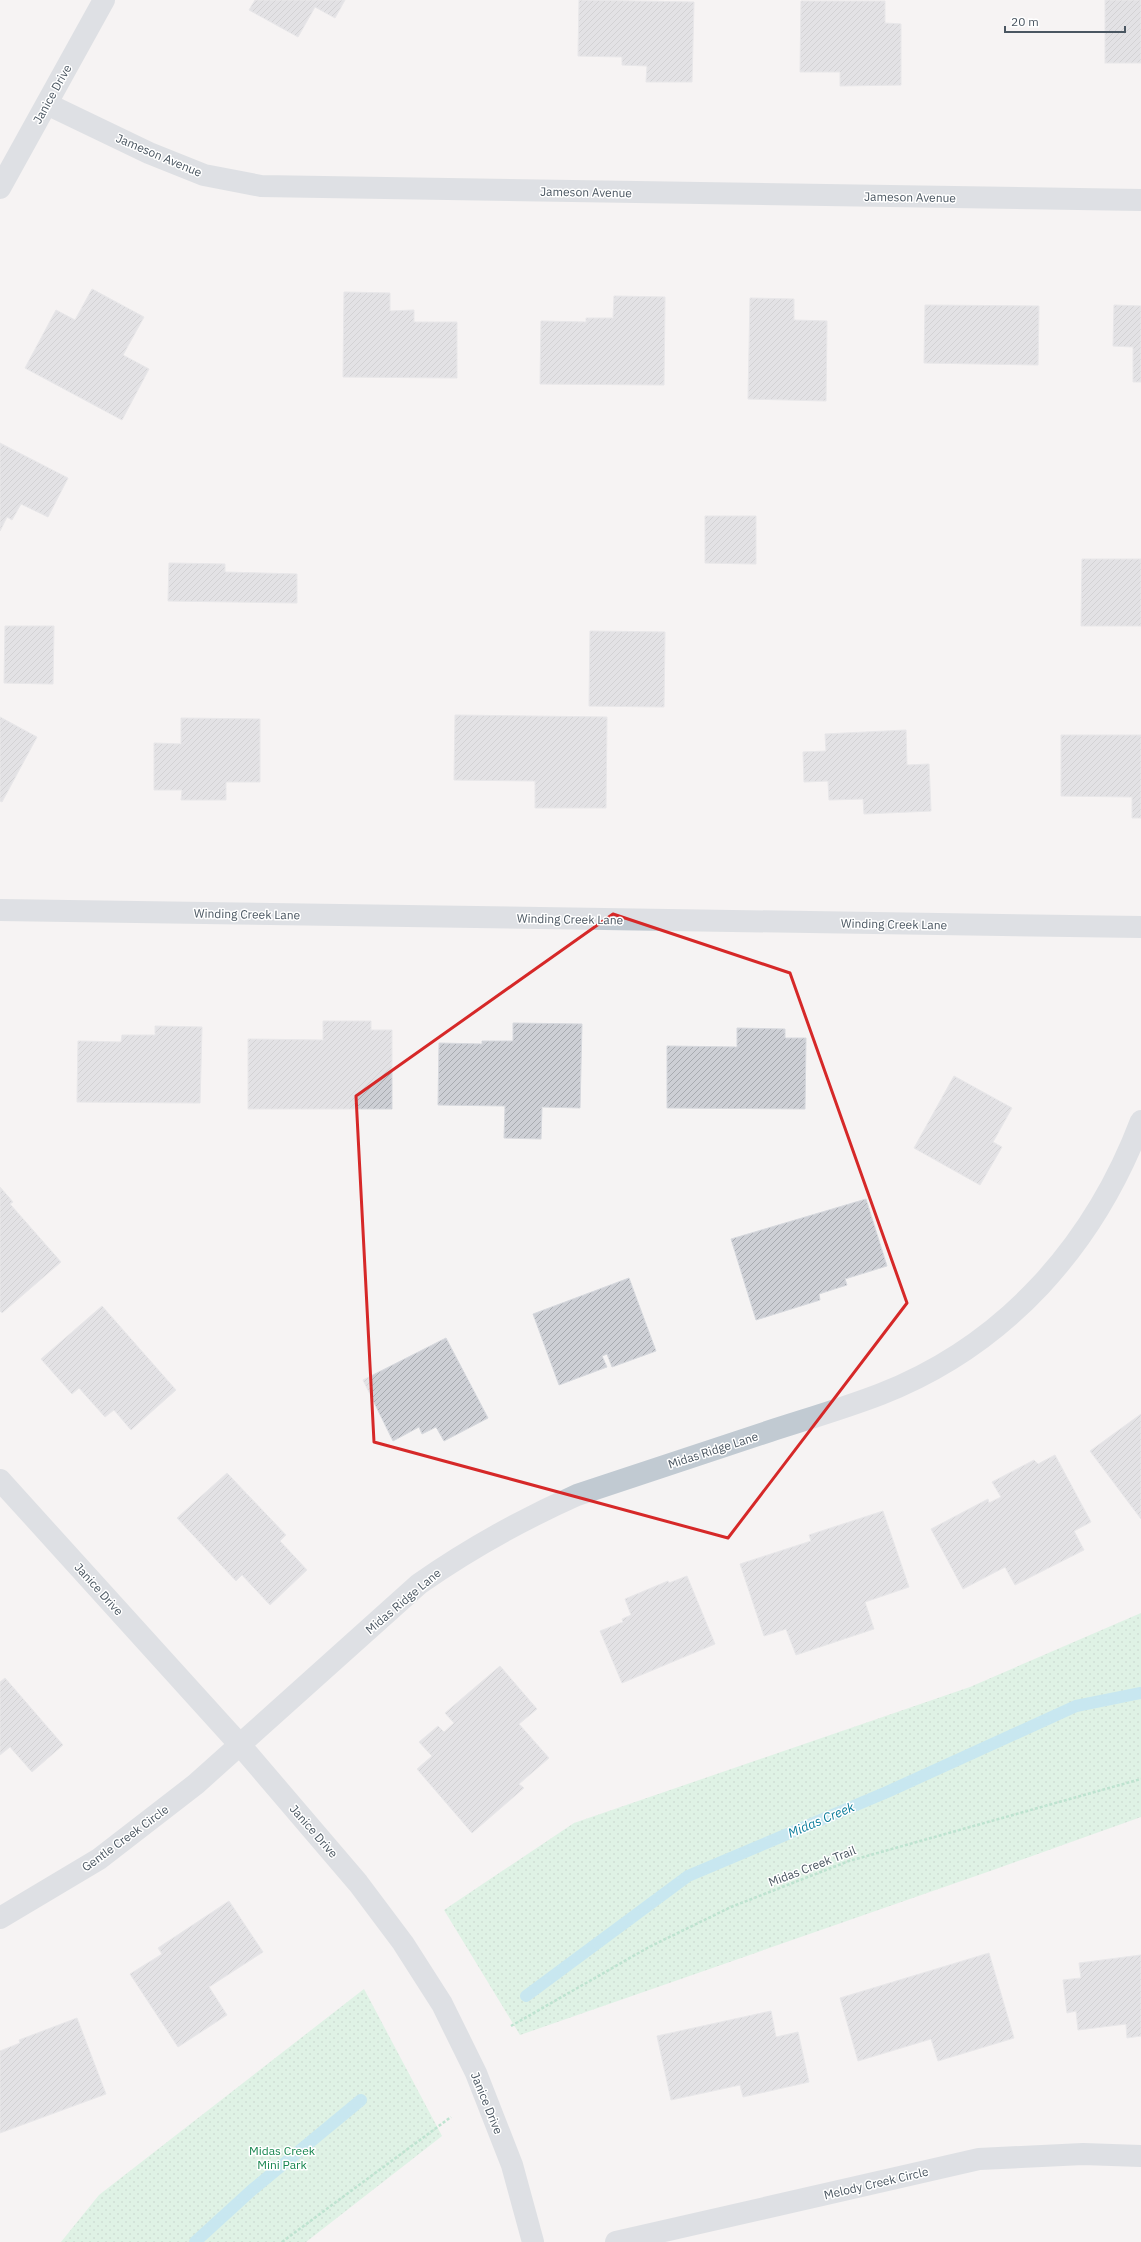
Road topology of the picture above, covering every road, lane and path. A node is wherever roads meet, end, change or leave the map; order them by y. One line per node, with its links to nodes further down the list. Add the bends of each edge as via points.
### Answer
1 (104, 0): 2 (street, Janice Drive)
2 (47, 104): 3 (street, Janice Drive); 4 (street, Jameson Avenue, via 149,153 204,175 261,186)
3 (0, 188)
4 (1141, 200)
5 (0, 910): 6 (street, Winding Creek Lane)
6 (1141, 928)
7 (1141, 1121): 9 (street, Midas Ridge Lane, via 1112,1188 1086,1232 1054,1272 1018,1308 975,1343 931,1371 882,1394 577,1495 535,1514 456,1558 419,1584)
8 (0, 1480): 9 (street, Janice Drive)
9 (241, 1746): 11 (street, Gentle Creek Circle, via 99,1859); 16 (street, Janice Drive, via 358,1883 403,1943 442,2004 476,2074 512,2165)
10 (1141, 1779): 12 (path, Midas Creek Trail, via 849,1860 731,1907 649,1947)
11 (0, 1918)
12 (511, 2026)
13 (451, 2117): 15 (path)
14 (1141, 2156): 17 (street, Melody Creek Circle, via 1083,2154 979,2159)
15 (282, 2242)
16 (533, 2242)
17 (616, 2242)

